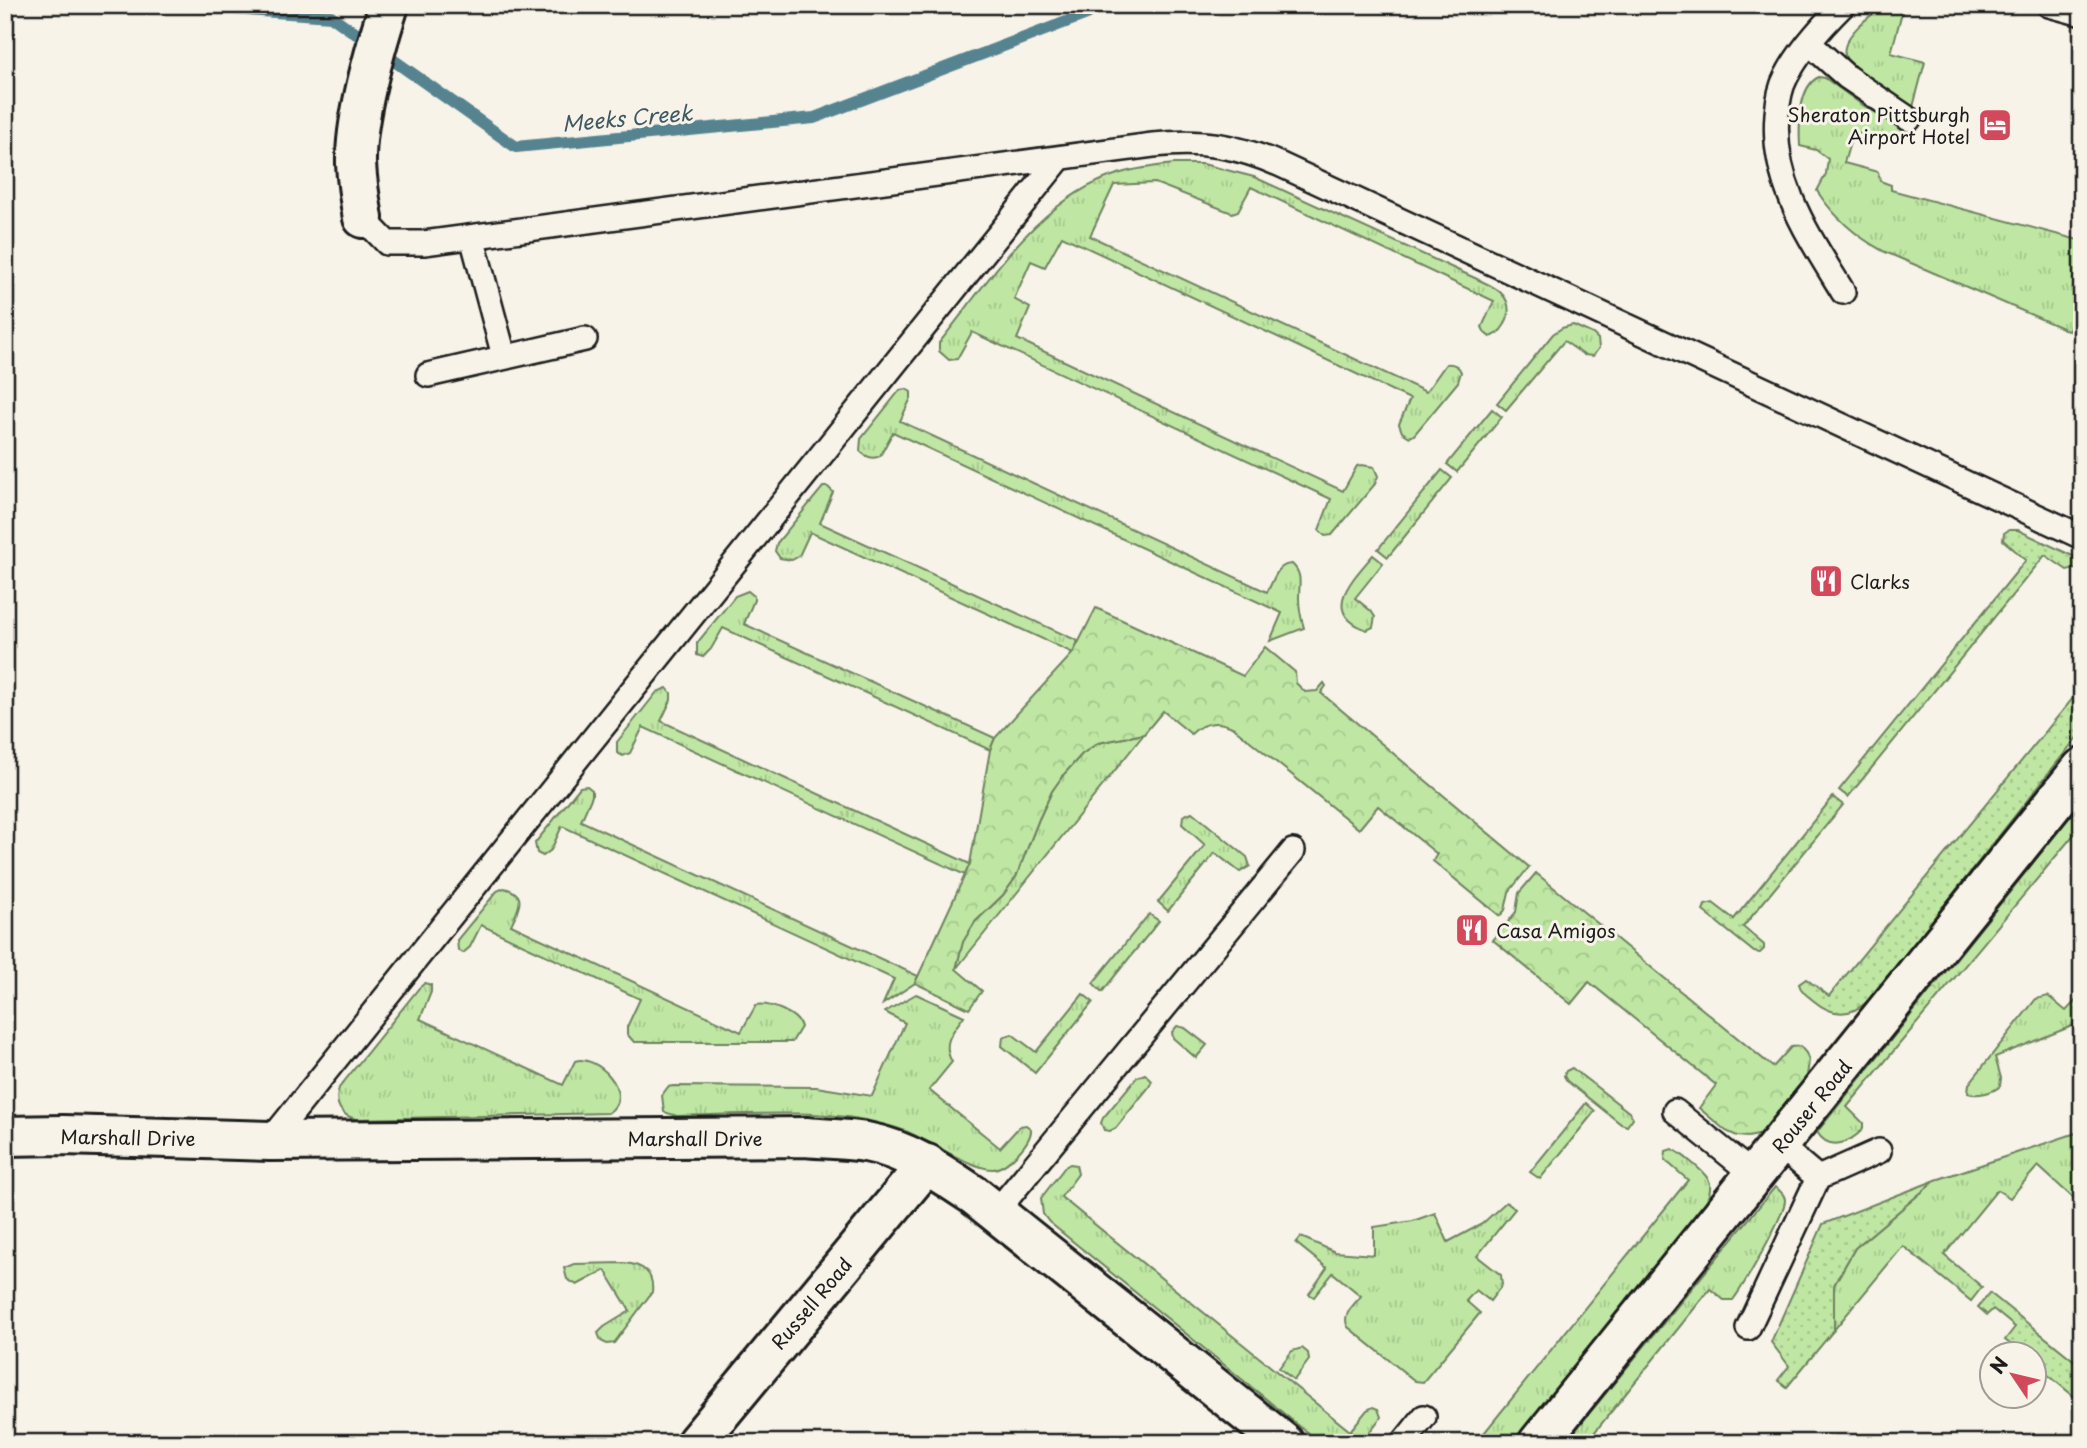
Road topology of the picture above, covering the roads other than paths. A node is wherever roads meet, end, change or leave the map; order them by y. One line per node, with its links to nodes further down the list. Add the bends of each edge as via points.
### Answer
1 (389, 5): 8 (street, via 360,125 356,163)
2 (1843, 5): 5 (lane)
3 (2049, 5): 4 (lane)
4 (2082, 14)
5 (1807, 46): 6 (lane); 10 (lane, via 1785,78 1778,102 1779,161 1801,225)
6 (1909, 120)
7 (1060, 158): 9 (lane); 14 (lane, via 1185,142 1259,155); 19 (lane)
8 (363, 218): 9 (lane, via 387,243)
9 (472, 237): 12 (lane)
10 (1843, 292)
11 (585, 339): 12 (lane)
12 (504, 356): 13 (lane)
13 (428, 375)
14 (2082, 537)
15 (2082, 768): 20 (street, Rouser Road)
16 (1293, 851): 25 (lane)
17 (1675, 1111): 23 (lane)
18 (5, 1136): 19 (street, Marshall Drive)
19 (270, 1141): 22 (street, Marshall Drive, via 806,1138 866,1142)
20 (1779, 1145): 23 (street, Rouser Road); 24 (lane)
21 (1878, 1152): 24 (lane)
22 (926, 1164): 25 (street, Marshall Drive); 28 (street, Russell Road)
23 (1755, 1176): 31 (street, Rouser Road)
24 (1818, 1178): 26 (lane)
25 (996, 1212): 29 (street, Marshall Drive)
26 (1748, 1328)
27 (1424, 1417): 30 (lane)
28 (696, 1443)
29 (1284, 1443)
30 (1403, 1443)
31 (1538, 1443)

